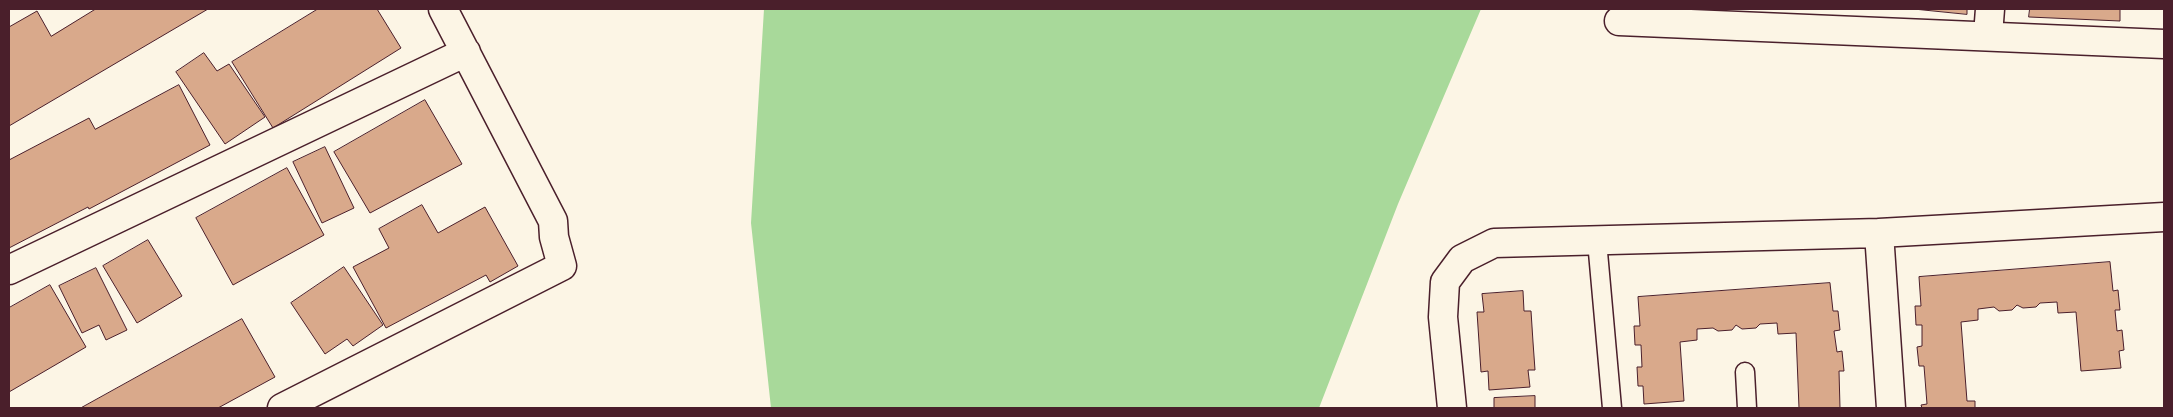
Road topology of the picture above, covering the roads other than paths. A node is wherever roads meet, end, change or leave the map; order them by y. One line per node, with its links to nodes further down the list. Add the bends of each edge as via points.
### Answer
1 (443, 9): 7 (street)
2 (1990, 9): 5 (street)
3 (1750, 17): 4 (street); 5 (street)
4 (1619, 21)
5 (1988, 35): 6 (street)
6 (2164, 44)
7 (466, 52): 11 (street); 13 (street, via 554,221 554,237 562,266)
8 (2164, 217): 9 (street)
9 (1879, 232): 10 (street); 17 (street)
10 (1597, 241): 14 (street, via 1494,243 1462,258 1445,282 1444,290 1443,317); 15 (lane)
11 (9, 270)
12 (1745, 372): 16 (lane)
13 (282, 408)
14 (1452, 408)
15 (1612, 408)
16 (1747, 408)
17 (1891, 408)

